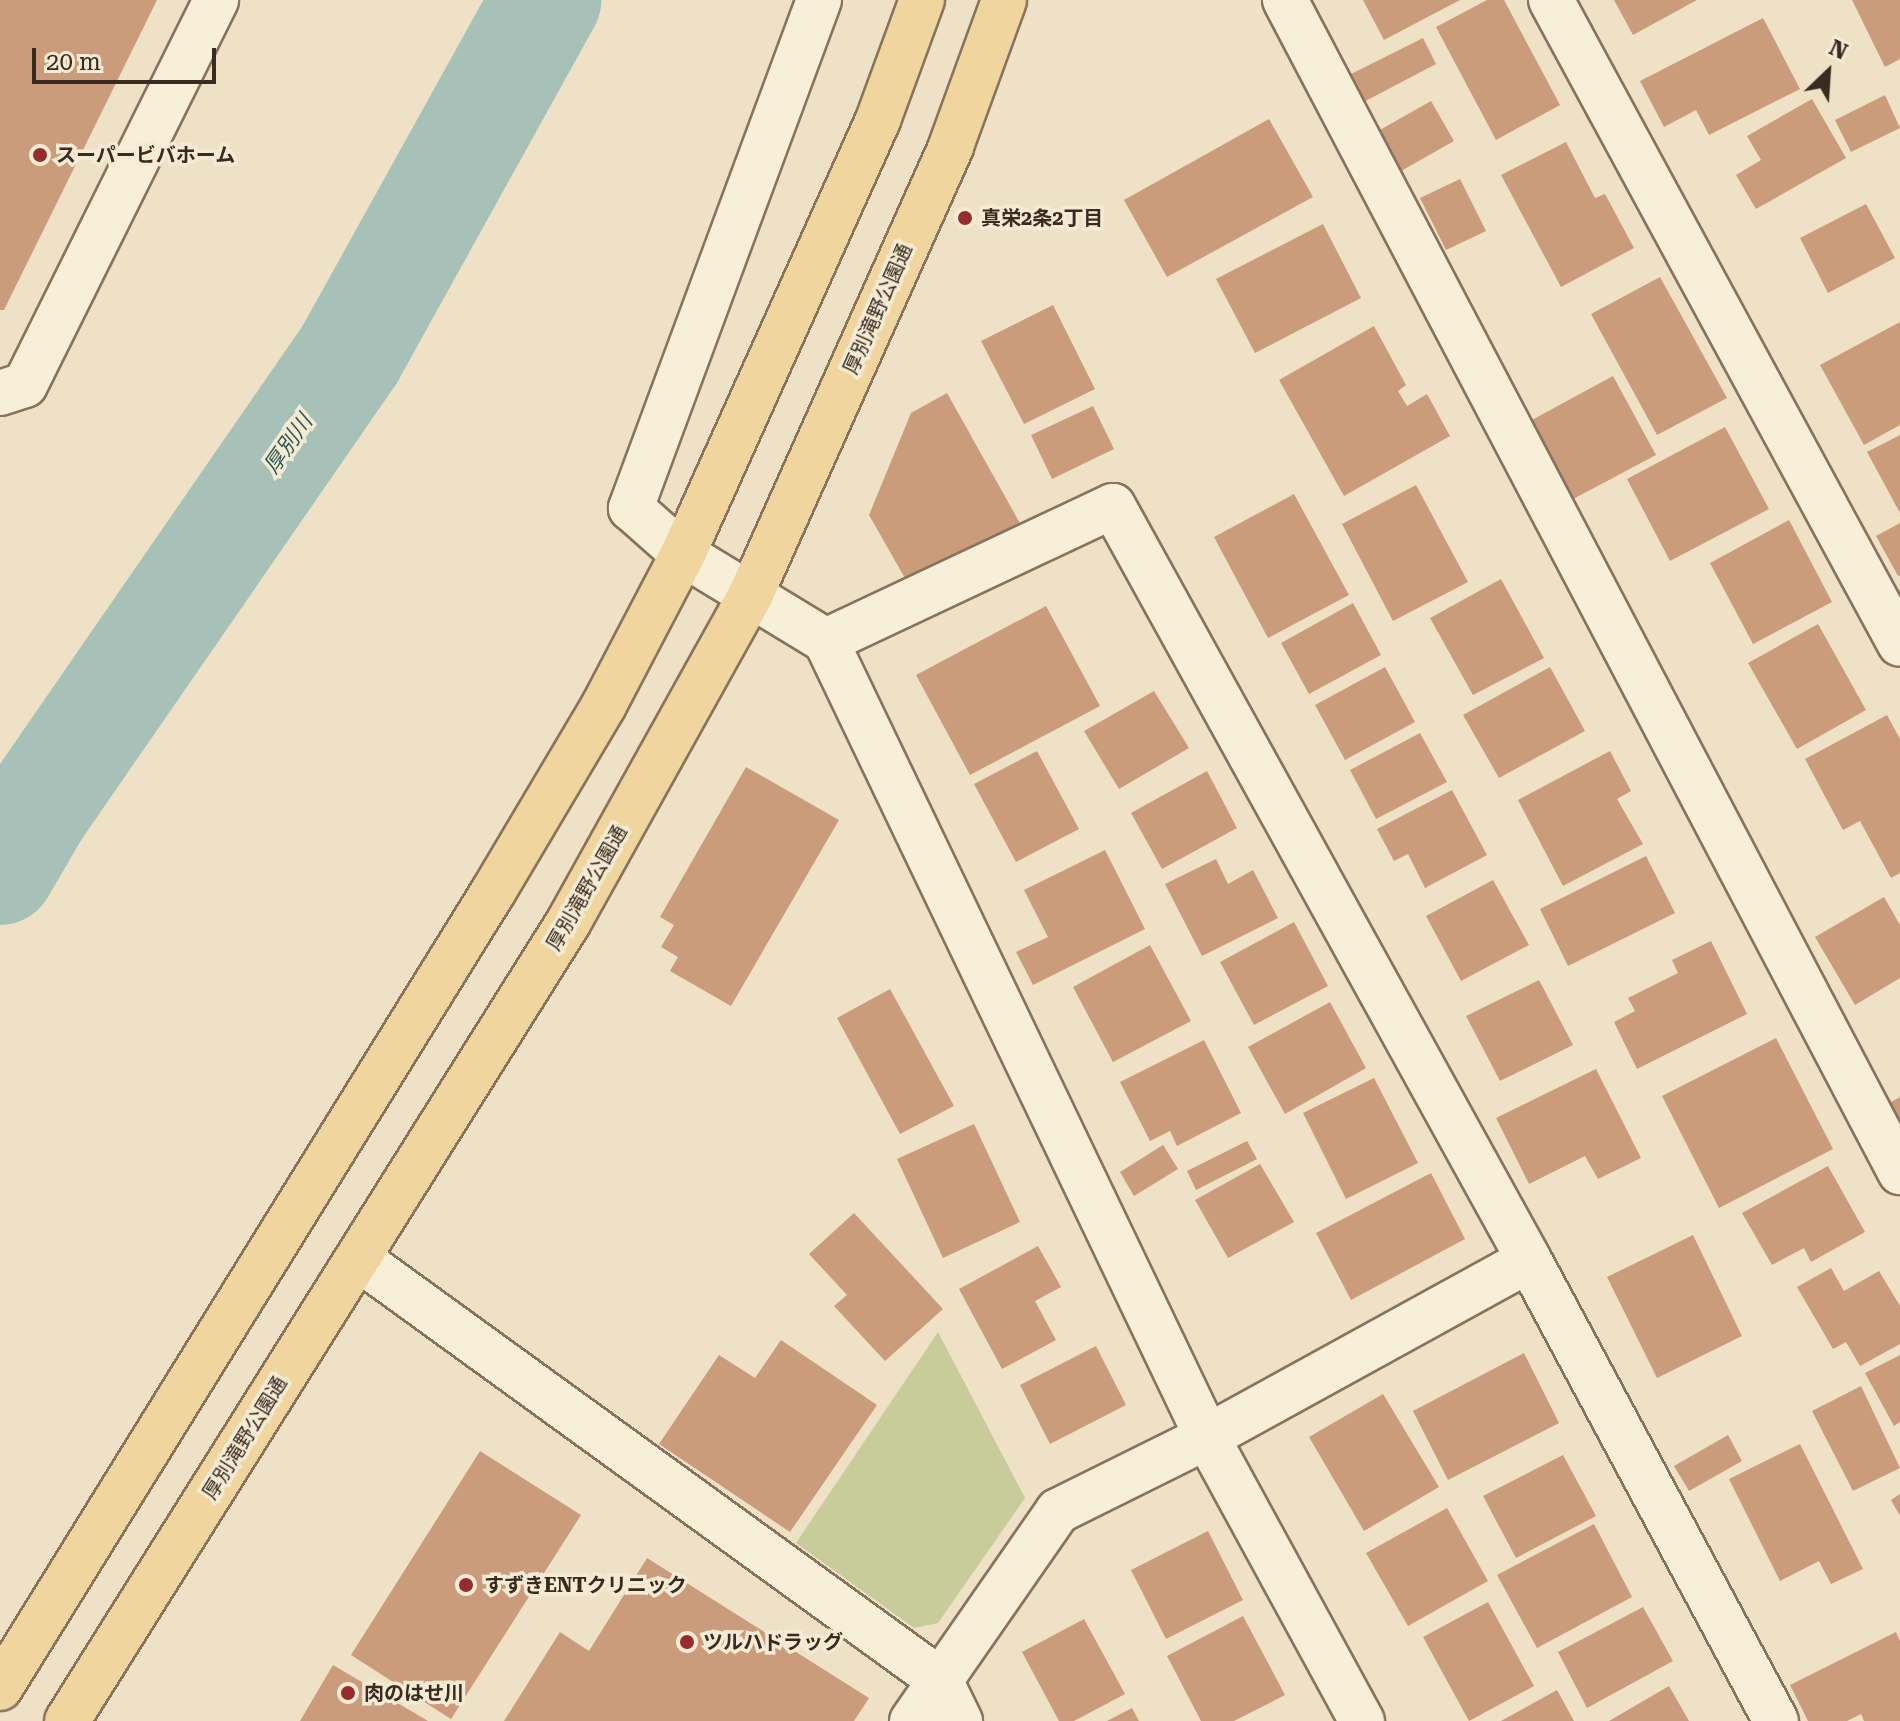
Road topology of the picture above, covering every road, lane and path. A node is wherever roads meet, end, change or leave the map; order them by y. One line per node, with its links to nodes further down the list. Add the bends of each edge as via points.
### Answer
1 (216, 0): 7 (street, via 25,385)
2 (819, 0): 8 (street, via 631,508)
3 (922, 0): 8 (main road, via 878,120)
4 (1004, 0): 9 (main road, 厚別滝野公園通, via 951,146)
5 (1285, 0): 12 (street)
6 (1551, 0): 11 (street)
7 (0, 393)
8 (683, 554): 9 (street); 17 (main road, via 604,705 501,879)
9 (751, 594): 10 (street); 13 (main road, 厚別滝野公園通, via 568,923)
10 (826, 641): 14 (street, via 1113,506); 15 (street)
11 (1900, 644)
12 (1900, 1172)
13 (359, 1259): 16 (street); 18 (main road, 厚別滝野公園通)
14 (1529, 1260): 15 (street); 22 (street)
15 (1207, 1437): 16 (street, via 1058,1511); 21 (street)
16 (940, 1680): 19 (street); 20 (street)
17 (0, 1688)
18 (67, 1721)
19 (912, 1721)
20 (960, 1721)
21 (1362, 1721)
22 (1776, 1721)

